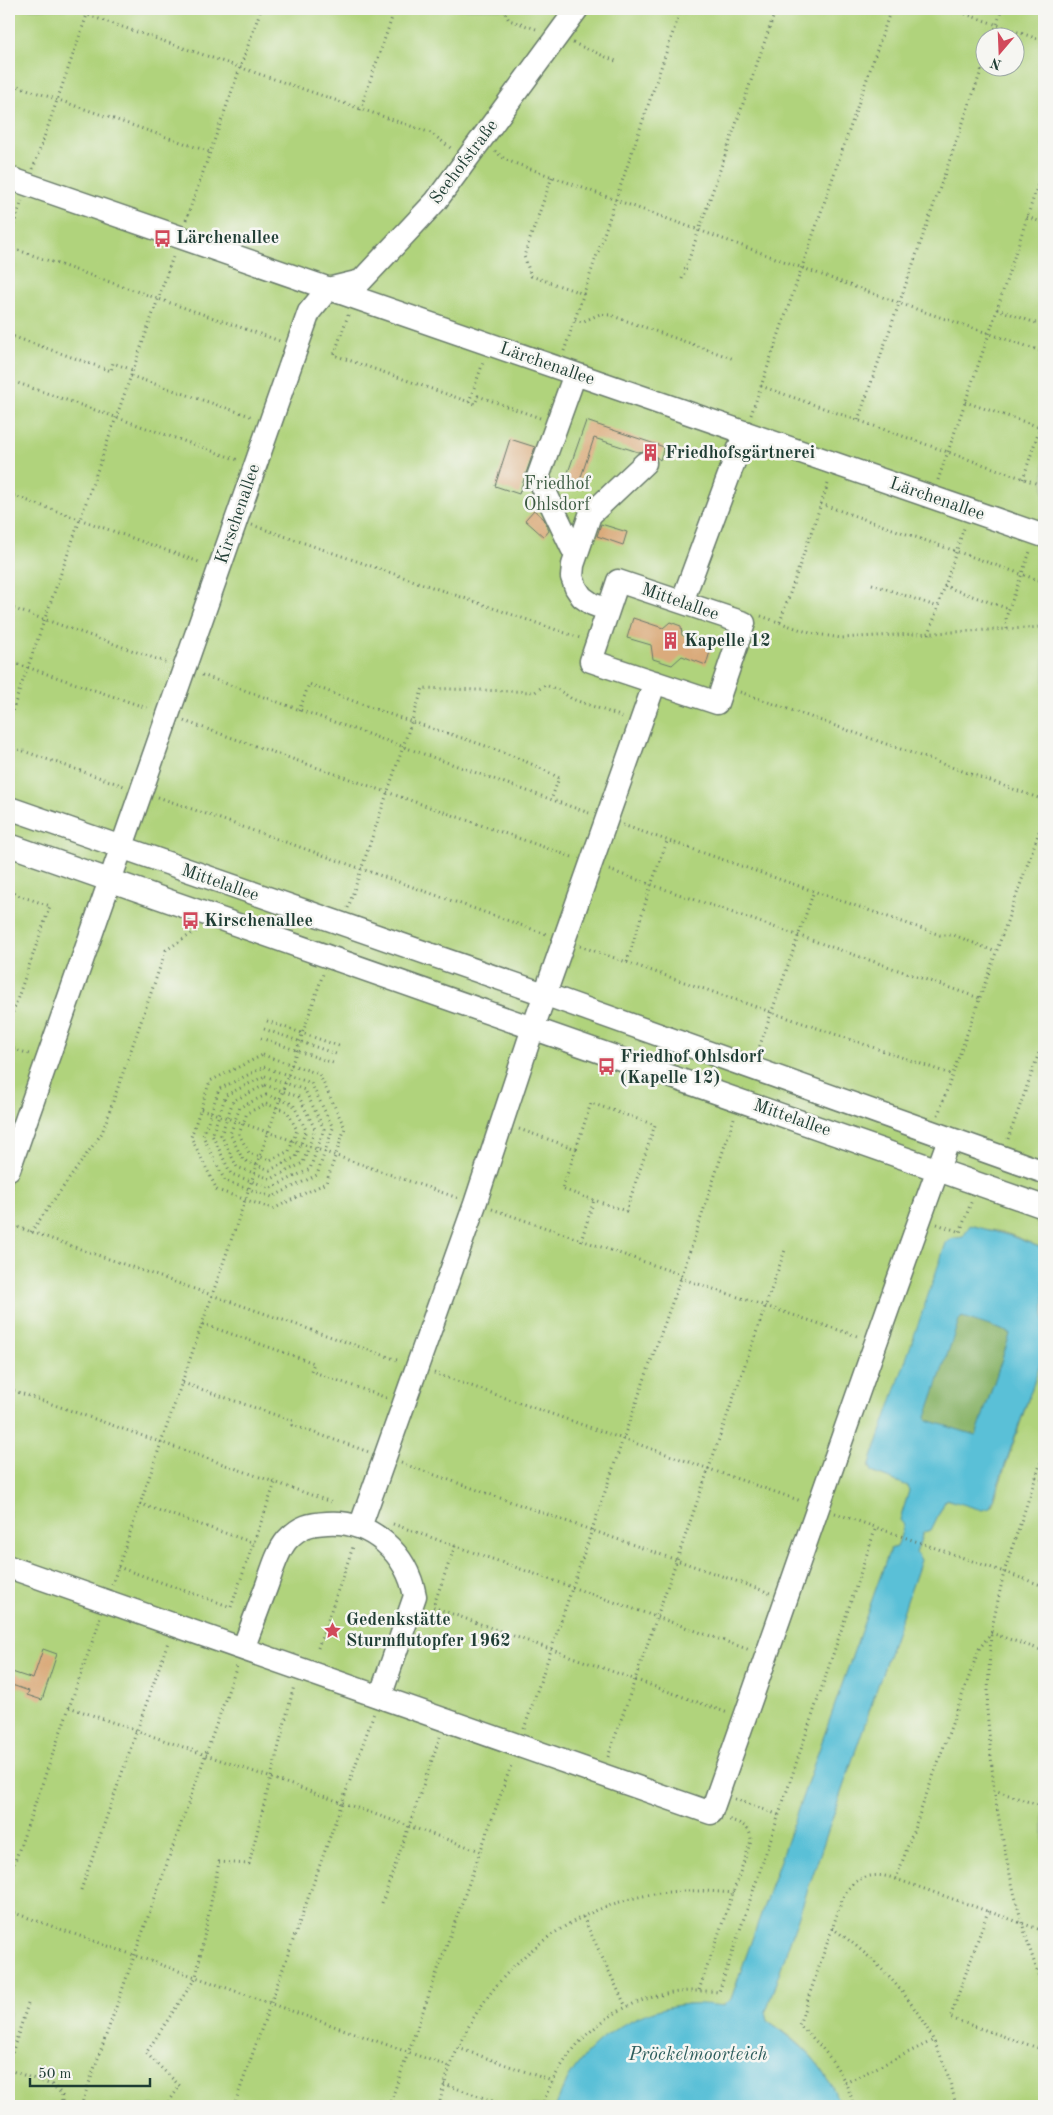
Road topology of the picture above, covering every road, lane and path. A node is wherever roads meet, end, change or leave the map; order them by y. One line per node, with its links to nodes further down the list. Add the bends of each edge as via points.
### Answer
1 (70, 9): 12 (path)
2 (89, 9): 12 (path)
3 (261, 9): 18 (path)
4 (395, 9): 22 (path)
5 (504, 9): 15 (path, via 509,20)
6 (577, 9): 15 (street, Seehofstraße)
7 (682, 9): 29 (path)
8 (776, 9): 32 (path)
9 (891, 9): 36 (path)
10 (951, 9): 13 (path)
11 (1002, 9): 13 (path)
12 (87, 15): 18 (path); 21 (path)
13 (997, 25): 14 (path); 16 (path)
14 (996, 28)
15 (558, 36): 17 (path); 23 (street, Seehofstraße)
16 (1044, 42)
17 (618, 62)
18 (240, 68): 22 (path); 24 (path)
19 (979, 78): 42 (path)
20 (9, 83): 21 (path)
21 (57, 100): 24 (path); 28 (path)
22 (360, 110): 25 (path, via 431,133)
23 (481, 140): 25 (street, Seehofstraße); 27 (path, via 506,160)
24 (210, 152): 33 (path)
25 (467, 160): 38 (street, Seehofstraße, via 436,201 367,276 361,281)
26 (1044, 166): 30 (path)
27 (552, 177): 29 (path); 39 (path, via 524,256 532,276)
28 (18, 182): 33 (street, Lärchenallee); 34 (path)
29 (616, 200): 32 (path); 39 (path)
30 (1027, 218): 31 (path); 43 (path)
31 (1044, 224)
32 (699, 230): 36 (path); 37 (path)
33 (180, 238): 38 (street, Lärchenallee); 41 (path)
34 (9, 239)
35 (9, 247): 41 (path)
36 (803, 267): 42 (path); 56 (path)
37 (682, 279)
38 (328, 289): 40 (street, Lärchenallee); 49 (street, Kirschenallee, via 309,312)
39 (584, 294): 44 (path)
40 (354, 298): 48 (street, Lärchenallee); 59 (path, via 334,355)
41 (158, 299): 49 (path); 52 (path)
42 (900, 303): 46 (path); 63 (path)
43 (997, 310): 45 (path); 46 (path)
44 (575, 320): 51 (path, via 582,322 600,314 610,315); 53 (path)
45 (1044, 326)
46 (989, 334): 50 (path); 60 (path)
47 (9, 335): 52 (path, via 111,371 113,363)
48 (489, 344): 53 (street, Lärchenallee); 57 (path)
49 (296, 347): 64 (street, Kirschenallee)
50 (1044, 352)
51 (734, 359)
52 (133, 370): 54 (path)
53 (567, 371): 65 (street); 67 (street, Lärchenallee)
54 (131, 376): 62 (path); 64 (path)
55 (9, 380): 62 (path)
56 (761, 386): 63 (path); 67 (path)
57 (472, 394): 58 (path); 59 (path)
58 (478, 396): 59 (path, via 475,404); 65 (path)
59 (469, 402)
60 (965, 402): 66 (path); 68 (path)
61 (1044, 414): 66 (path)
62 (116, 418): 71 (path); 78 (path)
63 (858, 420): 68 (path)
64 (270, 423): 71 (street, Kirschenallee)
65 (557, 423): 81 (street, via 538,477 572,548)
66 (1040, 427): 72 (path)
67 (744, 432): 70 (street, Lärchenallee); 88 (street)
68 (948, 452): 72 (path); 75 (path)
69 (645, 463): 81 (street, via 590,515)
70 (835, 464): 75 (street, Lärchenallee); 76 (path)
71 (255, 466): 79 (street, Kirschenallee)
72 (1023, 479): 73 (path)
73 (1044, 486)
74 (9, 494): 78 (path)
75 (932, 497): 77 (street, Lärchenallee)
76 (821, 504): 82 (path); 94 (path)
77 (970, 510): 80 (street, Lärchenallee); 82 (path)
78 (80, 520): 83 (path); 93 (path)
79 (236, 520): 83 (street, Kirschenallee); 99 (path)
80 (1040, 534): 84 (path)
81 (578, 550): 92 (street, via 572,577 576,588 592,604)
82 (956, 551): 84 (path); 87 (path)
83 (219, 569): 102 (street, Kirschenallee)
84 (1022, 574): 85 (path); 91 (path)
85 (1044, 582)
86 (872, 584): 90 (path)
87 (944, 586): 90 (path); 91 (path)
88 (682, 602): 92 (street, Mittelallee, via 618,581); 95 (street, Mittelallee)
89 (9, 607): 93 (path)
90 (938, 607): 98 (path)
91 (1009, 609): 97 (path)
92 (608, 610): 99 (street, Mittelallee)
93 (45, 618): 101 (path); 102 (path)
94 (780, 622): 95 (path, via 761,616); 98 (path, via 810,633 841,638)
95 (744, 623): 104 (street, Mittelallee)
96 (1044, 627): 97 (path)
97 (1007, 630): 98 (path)
98 (929, 634)
99 (597, 644): 103 (street, Mittelallee, via 591,661)
100 (9, 660): 101 (path)
101 (28, 667): 106 (path); 107 (path)
102 (184, 669): 105 (path); 106 (street, Kirschenallee)
103 (655, 682): 104 (street, Mittelallee, via 717,703); 109 (street)
104 (723, 685): 115 (path)
105 (299, 711): 108 (path, via 309,684); 111 (path)
106 (167, 716): 112 (street, Kirschenallee); 113 (path)
107 (9, 720)
108 (411, 722): 109 (path, via 423,688 534,692 545,685 572,699); 111 (path); 114 (path, via 533,764 558,778)
109 (641, 723): 118 (street)
110 (9, 746): 112 (path)
111 (402, 747): 113 (path); 114 (path)
112 (141, 791): 121 (street, Kirschenallee); 123 (path)
113 (386, 794): 122 (path); 123 (path)
114 (551, 800): 118 (path)
115 (1044, 800)
116 (9, 808): 121 (street, Mittelallee)
117 (1044, 818): 132 (path)
118 (607, 819): 119 (path); 122 (street)
119 (668, 839): 125 (path); 126 (path)
120 (9, 845): 124 (street, Mittelallee)
121 (121, 848): 124 (street, Kirschenallee); 129 (street, Mittelallee)
122 (592, 864): 125 (path); 131 (street)
123 (361, 868): 129 (path); 131 (path)
124 (110, 880): 128 (street, Mittelallee); 179 (street, Kirschenallee)
125 (651, 885): 130 (path); 134 (path)
126 (814, 891): 130 (path); 132 (path, via 940,935 954,934)
127 (9, 892): 139 (path, via 50,906)
128 (206, 914): 133 (street, Mittelallee); 191 (path, via 202,927 166,950 102,1133)
129 (342, 925): 135 (street, Mittelallee)
130 (798, 935): 136 (path); 137 (path)
131 (565, 941): 134 (path); 135 (street)
132 (996, 952): 136 (path)
133 (329, 957): 140 (street, Mittelallee); 142 (path)
134 (627, 962): 137 (path)
135 (546, 995): 140 (street); 151 (street, Mittelallee)
136 (979, 998): 153 (path)
137 (770, 1013): 151 (path); 153 (path)
138 (267, 1021): 142 (path)
139 (9, 1023)
140 (533, 1028): 157 (street, Mittelallee); 165 (street)
141 (264, 1030): 145 (path)
142 (302, 1033): 145 (path); 146 (path)
143 (261, 1038): 147 (path)
144 (1044, 1039): 175 (path)
145 (299, 1042): 147 (path); 148 (path)
146 (339, 1046)
147 (296, 1050): 149 (path); 150 (path)
148 (336, 1054)
149 (333, 1063)
150 (291, 1065): 152 (path); 159 (path, via 263,1055 210,1081); 174 (path, via 319,1074 345,1128)
151 (752, 1068): 167 (street, Mittelallee)
152 (288, 1075): 154 (path); 160 (path, via 264,1067 219,1089); 173 (path, via 311,1083 333,1128)
153 (952, 1075): 167 (path)
154 (285, 1083): 155 (path); 161 (path, via 265,1076 226,1095); 171 (path, via 305,1090 324,1129)
155 (282, 1091): 156 (path); 162 (path, via 265,1085 233,1101); 170 (path, via 299,1097 315,1129)
156 (279, 1099): 158 (path); 163 (path, via 266,1095 240,1107); 169 (path, via 293,1104 306,1130)
157 (741, 1100): 178 (street, Mittelallee); 194 (path)
158 (277, 1107): 164 (path, via 266,1104 247,1113); 166 (path); 168 (path, via 287,1111 297,1130)
159 (201, 1109): 160 (path); 185 (path, via 191,1137 212,1181 217,1190)
160 (211, 1112): 161 (path); 183 (path, via 203,1136 225,1181)
161 (219, 1115): 162 (path); 182 (path, via 212,1135 231,1174)
162 (227, 1118): 163 (path); 181 (path, via 221,1135 237,1167)
163 (235, 1121): 164 (path); 177 (path, via 230,1134 243,1160)
164 (243, 1124): 166 (path); 176 (path, via 240,1134 249,1153)
165 (502, 1124): 172 (path); 187 (street)
166 (268, 1132): 168 (path); 176 (path)
167 (941, 1135): 175 (street, Mittelallee); 178 (street)
168 (293, 1141): 169 (path); 176 (path, via 289,1151 283,1154 270,1160)
169 (301, 1143): 170 (path); 177 (path, via 296,1157 270,1170)
170 (309, 1146): 171 (path); 181 (path, via 303,1163 271,1179)
171 (317, 1149): 173 (path); 182 (path, via 310,1169 272,1188)
172 (576, 1149): 186 (path, via 562,1189); 186 (path, via 591,1103 655,1125 626,1211)
173 (325, 1152): 174 (path); 183 (path, via 317,1175 308,1180 272,1197)
174 (335, 1155): 185 (path, via 326,1183 317,1188 273,1209); 187 (path)
175 (1002, 1156): 180 (street, Mittelallee)
176 (260, 1157): 177 (path)
177 (256, 1165): 181 (path)
178 (938, 1168): 188 (street, Mittelallee); 189 (street)
179 (9, 1169)
180 (1044, 1172)
181 (254, 1173): 182 (path)
182 (251, 1181): 183 (path)
183 (248, 1189): 185 (path)
184 (972, 1198): 189 (path, via 960,1232)
185 (245, 1199): 195 (path)
186 (594, 1200): 192 (path)
187 (475, 1204): 192 (path); 199 (street)
188 (1044, 1207)
189 (920, 1217): 198 (street)
190 (9, 1224): 191 (path)
191 (31, 1232): 195 (path)
192 (581, 1240): 194 (path)
193 (785, 1250): 196 (path)
194 (681, 1277): 196 (path); 203 (path)
195 (213, 1296): 197 (path); 199 (path)
196 (766, 1306): 198 (path); 207 (path)
197 (203, 1324): 200 (path); 202 (path, via 314,1363 311,1371)
198 (874, 1342): 212 (street)
199 (417, 1367): 202 (street); 203 (path)
200 (183, 1383): 204 (path); 206 (path)
201 (9, 1389): 204 (path)
202 (404, 1404): 206 (street)
203 (623, 1439): 207 (path); 216 (path)
204 (162, 1442): 210 (path); 211 (path)
205 (1044, 1453): 208 (path)
206 (385, 1457): 214 (street); 216 (path)
207 (709, 1469): 212 (path); 219 (path)
208 (1036, 1477): 209 (path); 222 (path)
209 (1044, 1480)
210 (275, 1483): 214 (path, via 342,1506); 217 (path)
211 (140, 1504): 217 (path); 221 (path)
212 (819, 1507): 215 (path); 225 (street)
213 (391, 1523): 218 (path)
214 (360, 1527): 230 (path); 231 (street, via 334,1523 306,1525 287,1540 275,1562); 237 (street, via 383,1540 401,1560 412,1579 415,1596)
215 (876, 1527): 222 (path); 250 (path)
216 (591, 1530): 219 (path); 223 (path)
217 (254, 1543): 221 (path, via 231,1607)
218 (455, 1546): 223 (path); 232 (path, via 433,1608)
219 (677, 1560): 225 (path); 227 (path)
220 (9, 1567): 226 (street)
221 (118, 1567): 226 (path)
222 (1004, 1572): 224 (path); 229 (path)
223 (572, 1586): 227 (path); 232 (path)
224 (1044, 1586)
225 (787, 1598): 234 (street)
226 (106, 1601): 228 (street); 238 (path)
227 (657, 1617): 234 (path); 236 (path)
228 (174, 1625): 231 (street); 241 (path)
229 (991, 1633): 233 (path); 246 (path, via 987,1710); 254 (path, via 979,1649)
230 (318, 1648)
231 (243, 1649): 235 (street); 243 (path)
232 (551, 1650): 236 (path); 242 (path)
233 (1044, 1651)
234 (767, 1656): 239 (street)
235 (298, 1669): 237 (street); 245 (path)
236 (635, 1680): 239 (path); 244 (path)
237 (380, 1697): 240 (street); 247 (path)
238 (69, 1707): 241 (path); 253 (path)
239 (745, 1719): 248 (street)
240 (446, 1720): 242 (street); 251 (path)
241 (137, 1731): 243 (path); 255 (path)
242 (518, 1746): 244 (street); 252 (path)
243 (205, 1755): 245 (path); 264 (path)
244 (602, 1775): 248 (street)
245 (270, 1778): 247 (path); 265 (path, via 249,1864 219,1862)
246 (994, 1790): 249 (path); 261 (path, via 1005,1856)
247 (342, 1803): 251 (path); 268 (path)
248 (715, 1803): 250 (path); 256 (path, via 751,1834 751,1845)
249 (1044, 1807)
250 (779, 1815): 267 (path, via 718,1992)
251 (408, 1826): 252 (path); 257 (path)
252 (480, 1851): 274 (path)
253 (9, 1878)
254 (896, 1879): 259 (path); 262 (path, via 874,1875 853,1884 844,1896)
255 (81, 1890)
256 (734, 1893): 260 (path, via 693,1890 655,1894 621,1902); 267 (path)
257 (382, 1903)
258 (9, 1911): 264 (path)
259 (988, 1911): 261 (path); 273 (path, via 950,2018)
260 (583, 1917): 270 (path); 272 (path, via 541,1941 508,1971 479,2008)
261 (1023, 1923): 263 (path); 266 (path)
262 (832, 1928): 271 (path, via 889,1977 920,2015); 279 (path, via 799,2025 822,2047)
263 (1044, 1931)
264 (135, 1956): 265 (path); 284 (path)
265 (196, 1977): 268 (path); 285 (path, via 146,2053 180,2086)
266 (1044, 1989)
267 (699, 1990): 270 (path, via 660,1995)
268 (270, 2003): 274 (path); 286 (path)
269 (28, 2004): 275 (path)
270 (626, 2007): 278 (path, via 604,2020 581,2040)
271 (934, 2040): 279 (path); 292 (path)
272 (458, 2048): 276 (path); 278 (path)
273 (1044, 2050)
274 (408, 2052): 276 (path); 287 (path)
275 (9, 2062)
276 (450, 2067): 280 (path)
277 (9, 2070): 283 (path, via 52,2086 62,2094)
278 (552, 2081): 290 (path)
279 (845, 2082): 291 (path)
280 (444, 2084): 288 (path); 289 (path)
281 (9, 2101): 282 (path)
282 (24, 2106)
283 (62, 2106)
284 (82, 2106)
285 (166, 2106)
286 (234, 2106)
287 (389, 2106)
288 (439, 2106)
289 (507, 2106)
290 (542, 2106)
291 (854, 2106)
292 (956, 2106)

